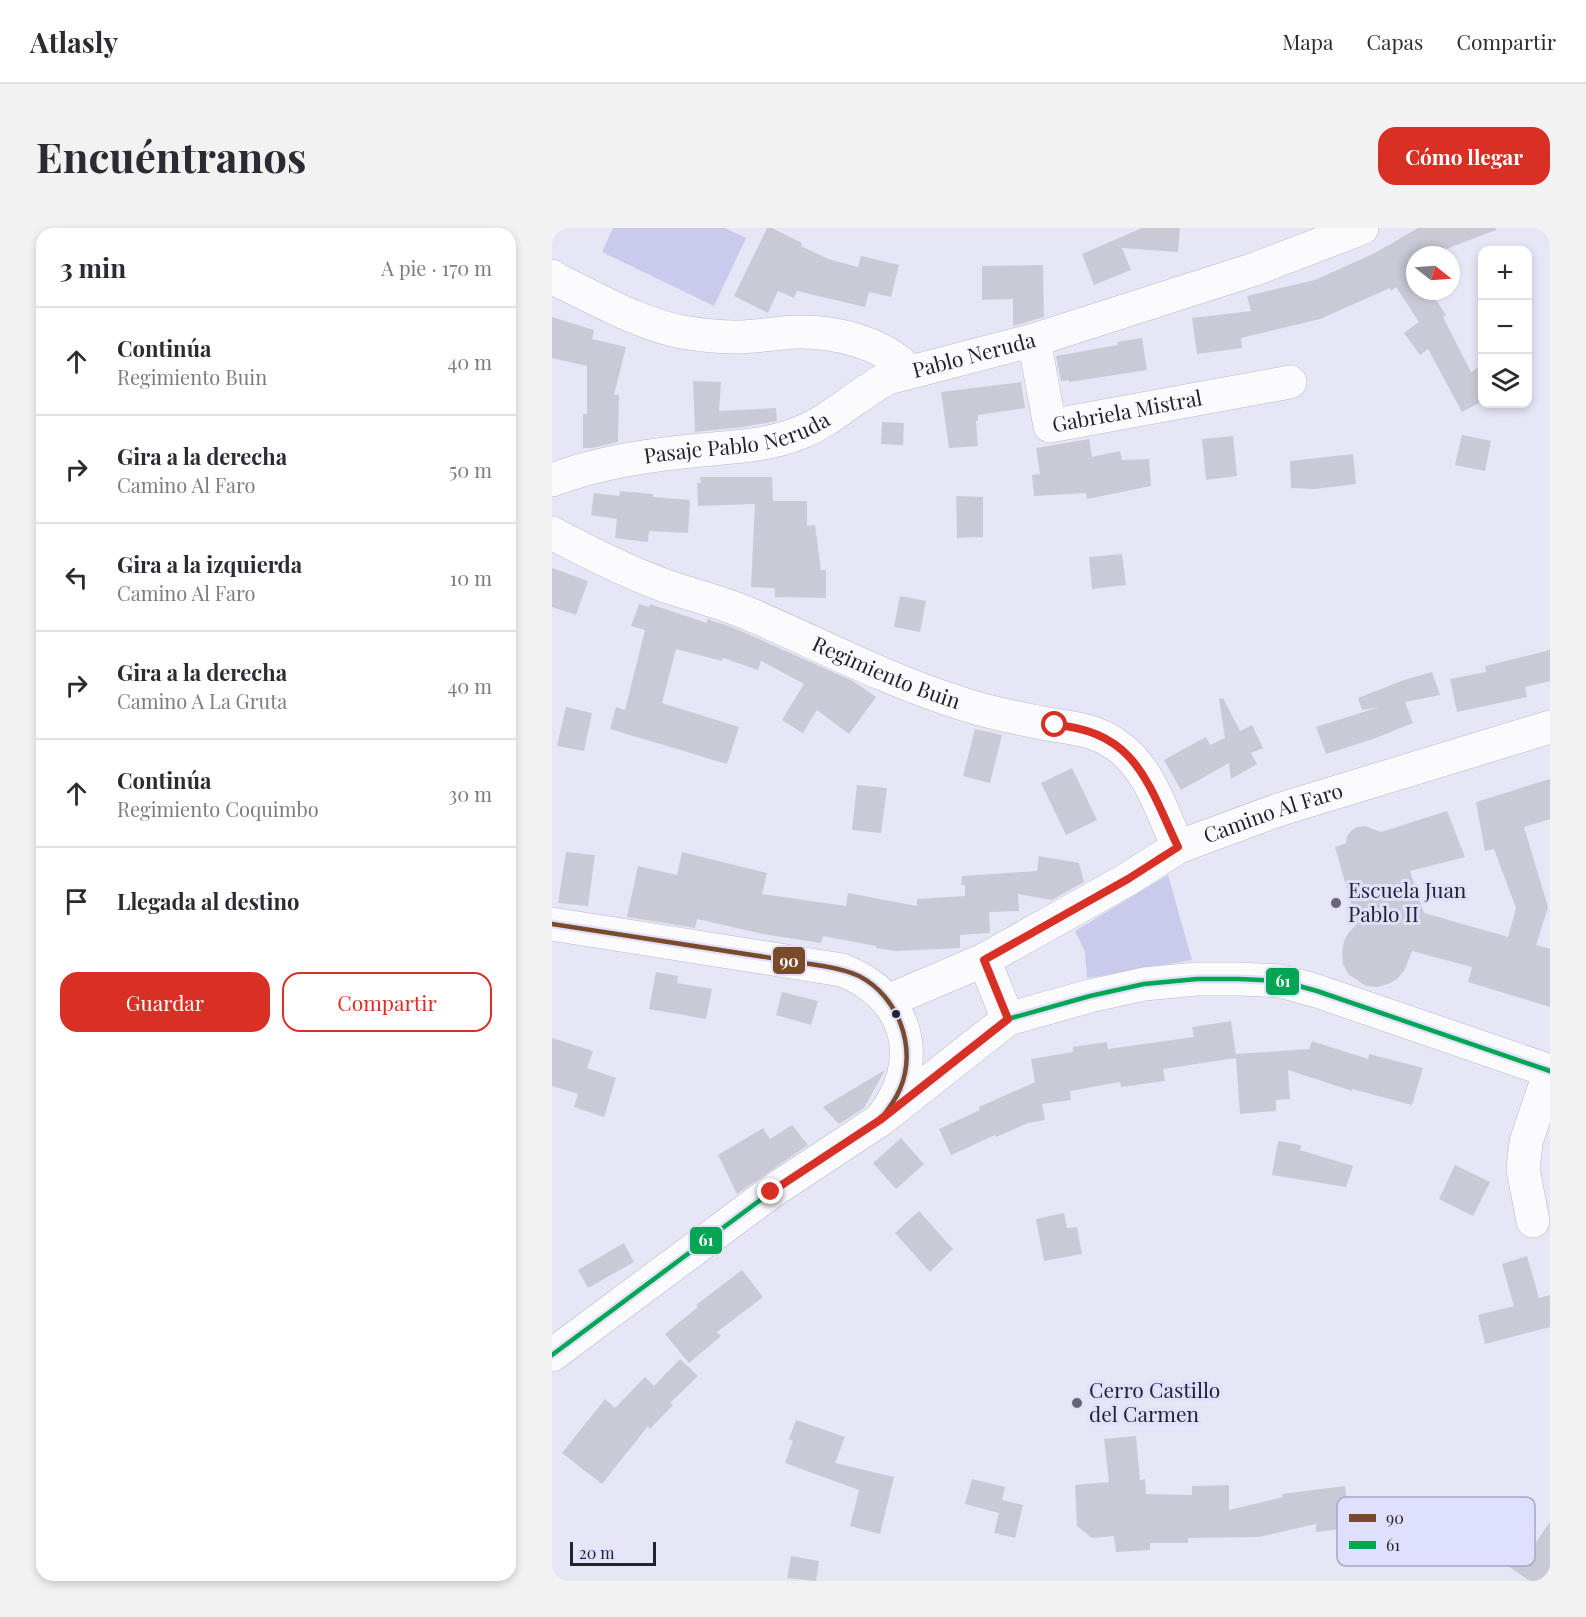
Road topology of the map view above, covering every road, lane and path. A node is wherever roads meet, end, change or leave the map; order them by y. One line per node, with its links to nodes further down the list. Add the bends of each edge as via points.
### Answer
1 (1362, 228): 3 (street, Pablo Neruda, via 1255,269)
2 (552, 276): 4 (street, Pablo Neruda, via 650,323 679,331 734,338 798,332 835,336 881,349)
3 (1034, 340): 4 (street, Pablo Neruda); 5 (street, Gabriela Mistral, via 1050,426)
4 (909, 371): 6 (street, Pasaje Pablo Neruda, via 869,388 824,422 790,436 746,446 630,458)
5 (1290, 382)
6 (552, 480)
7 (552, 533): 9 (street, Regimiento Buin, via 619,567 746,612 911,686 1005,716 1103,736 1130,756 1141,770)
8 (1550, 727): 9 (street, Camino Al Faro, via 1278,810)
9 (1178, 847): 11 (street, Camino Al Faro)
10 (552, 924): 12 (street, via 842,970 876,987)
11 (984, 960): 12 (street, Camino Al Faro); 13 (street)
12 (888, 1001): 15 (street, via 902,1028 906,1067 897,1095)
13 (1008, 1019): 14 (street, via 1144,984 1197,979 1281,981); 15 (street)
14 (1550, 1071): 16 (street, via 1527,1142 1523,1169)
15 (880, 1120): 17 (street, via 771,1192)
16 (1533, 1221)
17 (552, 1356)

